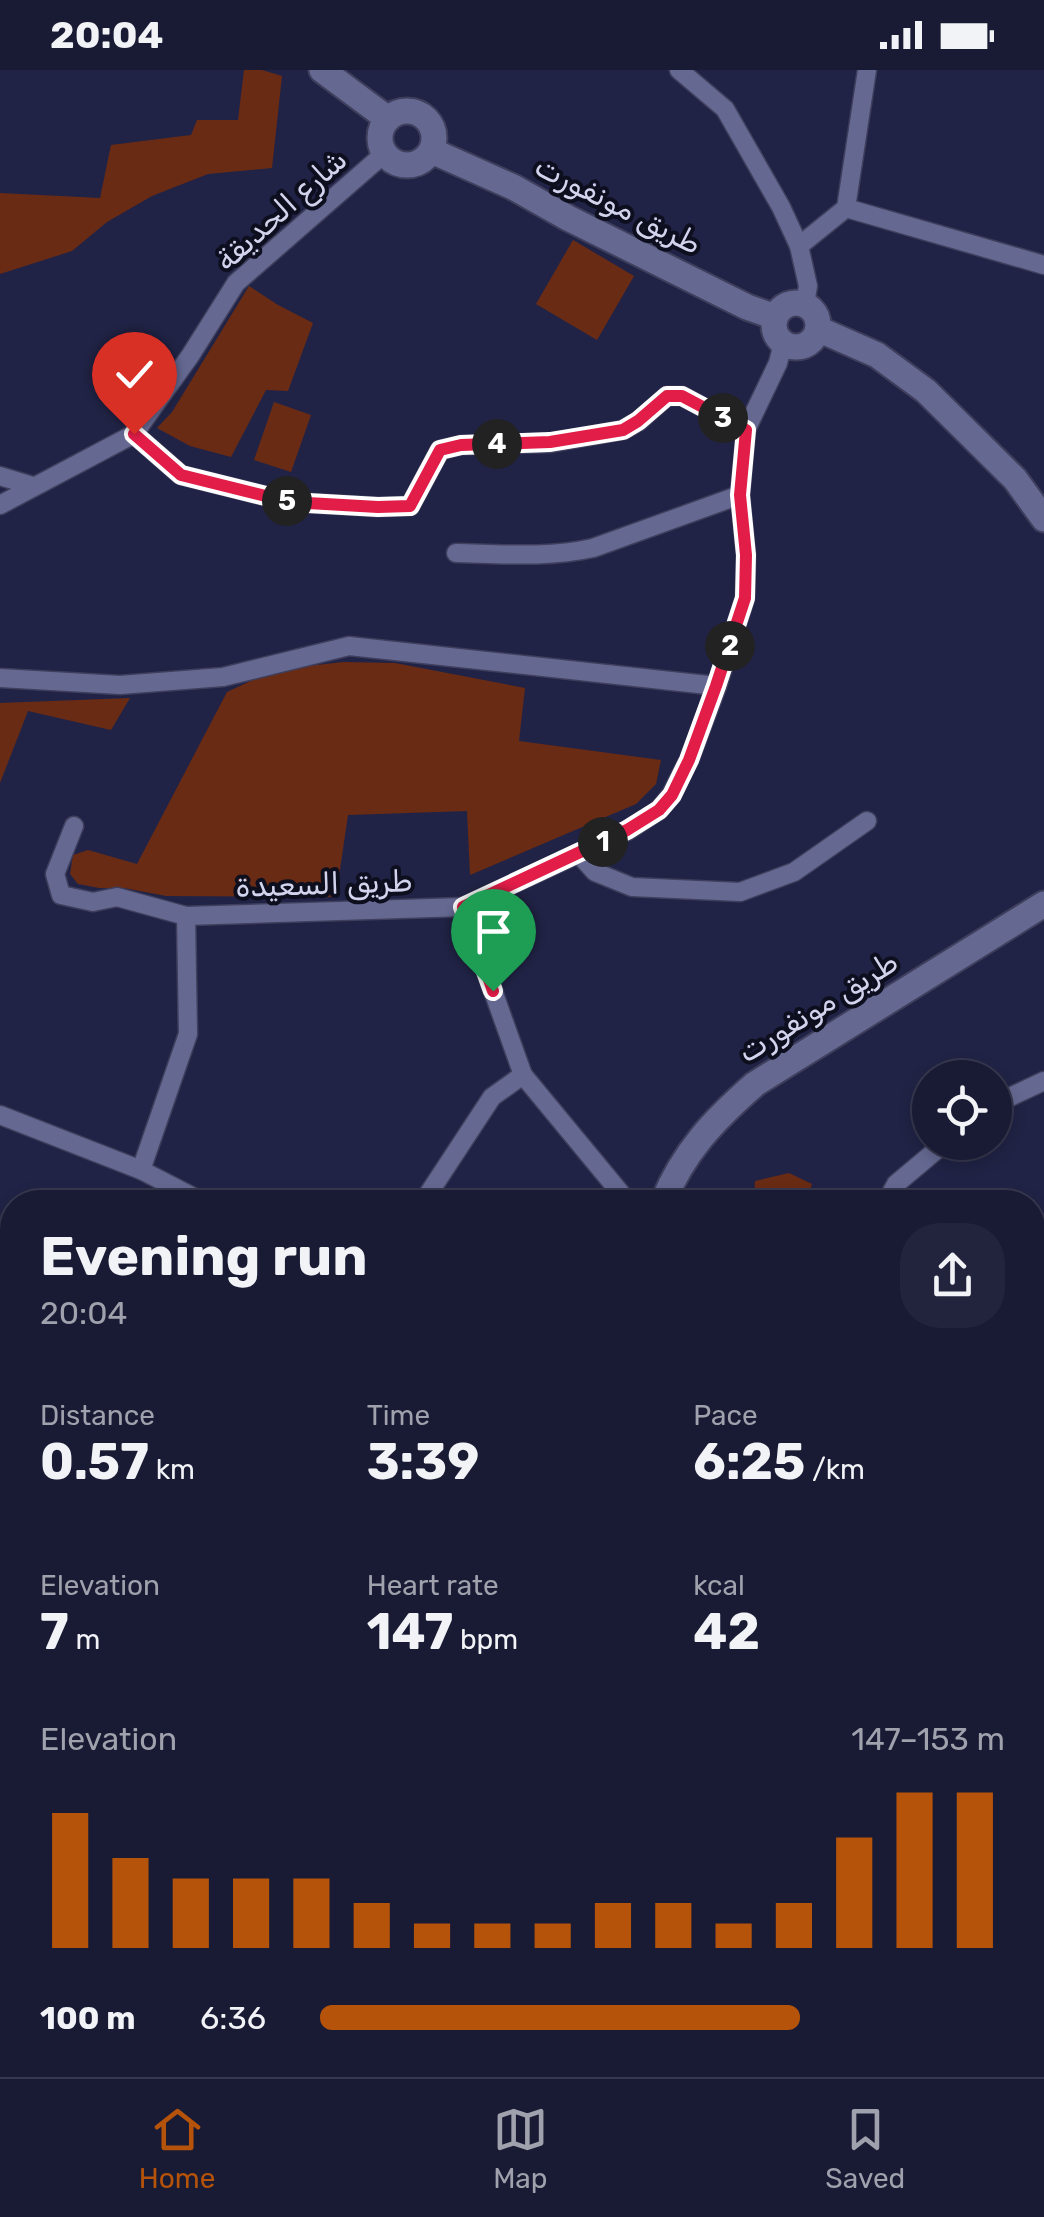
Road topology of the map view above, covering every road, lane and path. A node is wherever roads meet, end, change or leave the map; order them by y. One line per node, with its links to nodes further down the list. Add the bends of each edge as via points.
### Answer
1 (322, 70): 4 (main road)
2 (679, 70): 8 (street, via 726,109)
3 (867, 70): 7 (street)
4 (388, 119): 5 (main road, via 403,111 426,118); 6 (main road, via 380,135)
5 (432, 150): 6 (main road, via 409,165); 11 (main road, طريق مونفورت)
6 (385, 153): 15 (street, شارع الحديقة, via 236,283)
7 (846, 208): 8 (street); 9 (street)
8 (800, 246): 10 (street)
9 (1044, 265)
10 (805, 304): 11 (main road, via 790,303); 12 (main road, via 816,314)
11 (774, 317): 13 (main road)
12 (818, 329): 13 (main road, via 805,346); 20 (main road, via 877,355 926,391)
13 (783, 344): 14 (street, طريق السعيدة)
14 (746, 430): 15 (street, via 682,396 667,396 623,430 440,450 410,506 378,507 290,502 181,475); 18 (street, طريق السعيدة)
15 (134, 434): 17 (street, شارع الحديقة)
16 (0, 476): 17 (street)
17 (33, 486): 19 (street, شارع الحديقة)
18 (740, 495): 21 (street, via 572,553); 23 (street, طريق السعيدة, via 745,598)
19 (0, 504)
20 (1044, 518)
21 (456, 553)
22 (0, 678): 23 (street, via 120,684 223,677 349,646)
23 (716, 686): 26 (street, طريق السعيدة, via 672,795 659,810)
24 (867, 821): 26 (street, via 794,872 740,892 632,887 595,872)
25 (74, 826): 29 (street, طريق السعيدة, via 55,874 61,894 92,902 117,897)
26 (578, 854): 28 (street, طريق السعيدة)
27 (1044, 904): 39 (main road, طريق مونفورت, via 755,1084 696,1141)
28 (463, 907): 29 (street, طريق السعيدة); 30 (street)
29 (186, 916): 35 (street, via 188,1034)
30 (523, 1075): 37 (street, via 492,1097); 38 (street)
31 (1044, 1081): 32 (street)
32 (1012, 1096)
33 (0, 1115): 35 (street)
34 (925, 1160): 40 (street)
35 (142, 1170): 36 (street)
36 (180, 1190)
37 (431, 1190)
38 (618, 1190)
39 (668, 1190)
40 (893, 1190)

